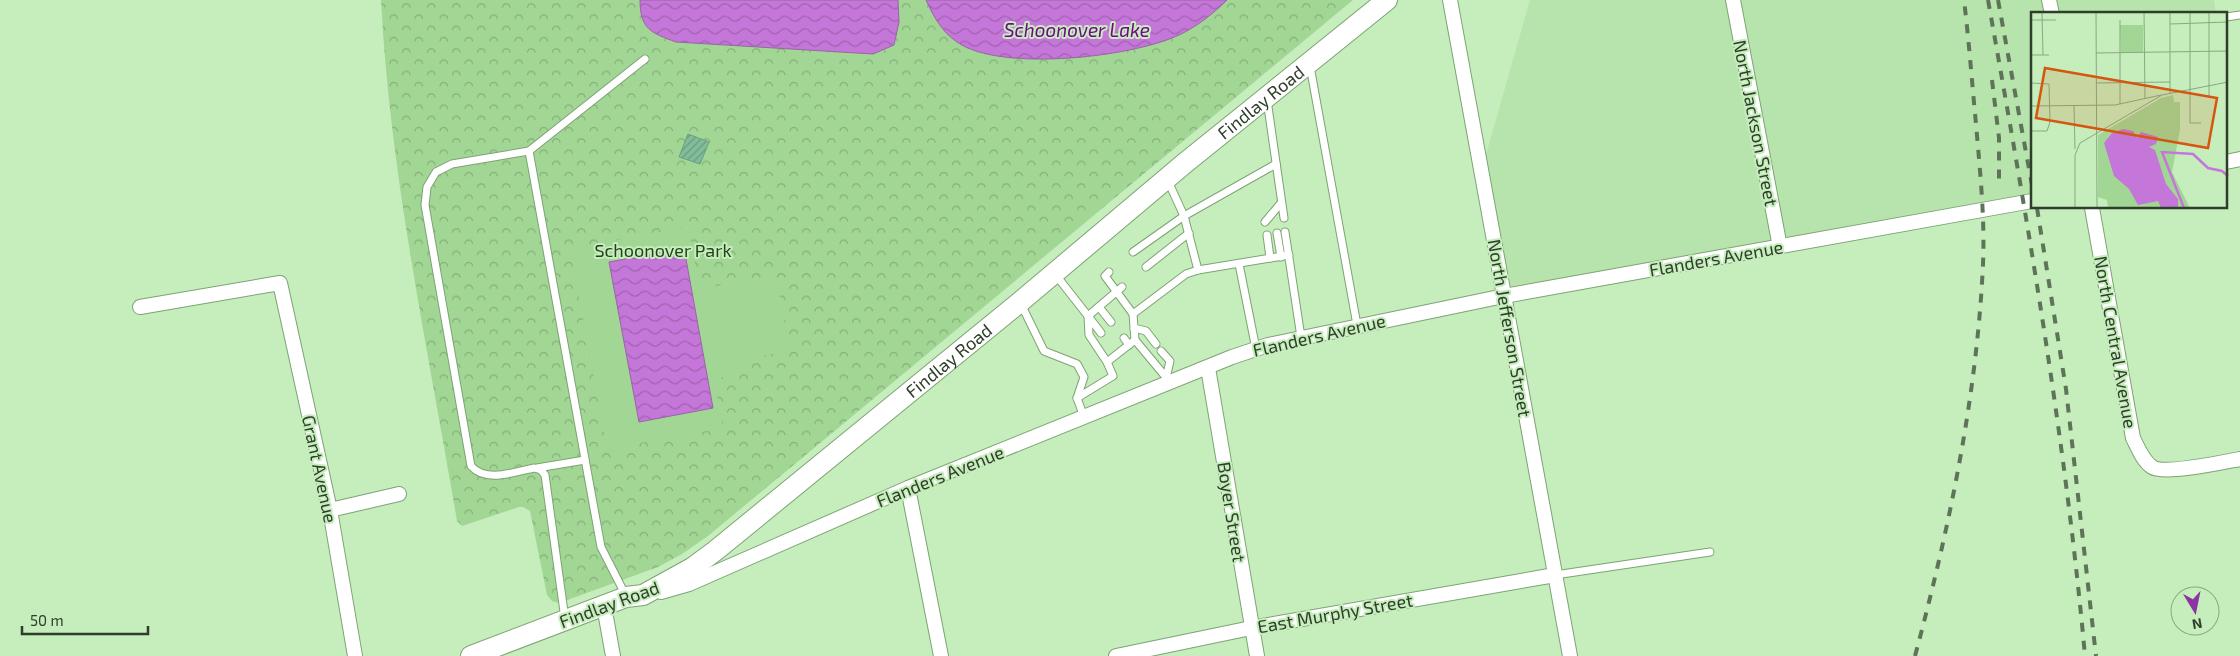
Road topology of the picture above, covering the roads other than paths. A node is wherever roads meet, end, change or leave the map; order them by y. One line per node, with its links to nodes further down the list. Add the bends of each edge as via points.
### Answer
1 (1387, 0): 5 (main road, Findlay Road)
2 (1450, 0): 31 (street, North Jefferson Street)
3 (1733, 0): 20 (street, North Jackson Street)
4 (645, 59): 7 (lane)
5 (1310, 63): 6 (main road, Findlay Road); 38 (lane)
6 (1266, 98): 8 (lane); 9 (main road, Findlay Road)
7 (529, 151): 53 (lane); 54 (lane, via 452,164 436,172 428,187 425,205 471,466 477,473 488,476)
8 (1276, 164): 11 (lane); 14 (lane)
9 (1167, 179): 14 (lane); 29 (main road, Findlay Road)
10 (2031, 201): 20 (street, Flanders Avenue)
11 (1281, 204): 13 (lane); 15 (lane)
12 (2092, 209): 52 (street, North Central Avenue, via 2133,438 2147,463 2155,469 2171,470)
13 (1274, 212): 16 (lane); 17 (lane)
14 (1184, 216): 18 (lane); 21 (lane)
15 (1284, 218)
16 (1276, 220)
17 (1265, 222)
18 (1189, 233): 26 (lane); 27 (lane)
19 (1267, 235): 24 (lane)
20 (1780, 247): 31 (street, Flanders Avenue)
21 (1133, 252)
22 (1289, 255): 23 (lane); 23 (lane, via 1281,233); 41 (lane)
23 (1281, 257): 24 (lane)
24 (1270, 258): 25 (lane)
25 (1239, 264): 27 (lane); 45 (lane)
26 (1146, 267)
27 (1198, 270): 35 (lane, via 1186,274)
28 (1109, 272): 30 (lane, via 1105,276)
29 (1054, 273): 32 (main road, Findlay Road); 36 (lane)
30 (1120, 289): 34 (lane); 35 (lane)
31 (1504, 296): 38 (street, Flanders Avenue); 59 (street, North Jefferson Street)
32 (1020, 302): 50 (lane, via 1044,351 1077,364 1084,377); 60 (main road, Findlay Road, via 715,552 692,568)
33 (140, 306): 57 (street, Grant Avenue, via 280,283)
34 (1099, 307): 36 (lane); 37 (lane)
35 (1133, 314): 39 (lane)
36 (1088, 316): 40 (lane); 47 (lane, via 1089,334)
37 (1112, 322)
38 (1357, 325): 41 (street, Flanders Avenue)
39 (1134, 328): 43 (lane); 49 (lane, via 1146,331 1170,361)
40 (1101, 333)
41 (1301, 337): 45 (street, Flanders Avenue)
42 (1124, 338): 43 (lane)
43 (1132, 342): 46 (lane); 49 (lane)
44 (1111, 346): 46 (lane)
45 (1256, 349): 48 (street, Flanders Avenue)
46 (1117, 354): 47 (lane)
47 (1107, 362): 50 (lane, via 1114,376)
48 (1208, 368): 49 (street, Flanders Avenue); 63 (street, Boyer Street)
49 (1168, 380): 51 (street, Flanders Avenue)
50 (1077, 398): 51 (lane)
51 (1084, 417): 55 (street, Flanders Avenue)
52 (2240, 459)
53 (585, 460): 54 (lane); 60 (lane, via 601,547)
54 (534, 468): 62 (lane, via 545,475)
55 (908, 488): 60 (street, Flanders Avenue, via 689,584); 67 (street)
56 (399, 494): 57 (street)
57 (330, 510): 64 (street, Grant Avenue)
58 (1710, 552): 59 (lane)
59 (1555, 575): 63 (street, East Murphy Street); 70 (street, North Jefferson Street)
60 (634, 596): 61 (main road, Findlay Road)
61 (604, 606): 62 (main road, Findlay Road); 66 (street)
62 (565, 620): 65 (main road, Findlay Road)
63 (1251, 628): 68 (street, East Murphy Street); 69 (street, Boyer Street)
64 (356, 656)
65 (471, 656)
66 (613, 656)
67 (941, 656)
68 (1116, 656)
69 (1256, 656)
70 (1570, 656)

